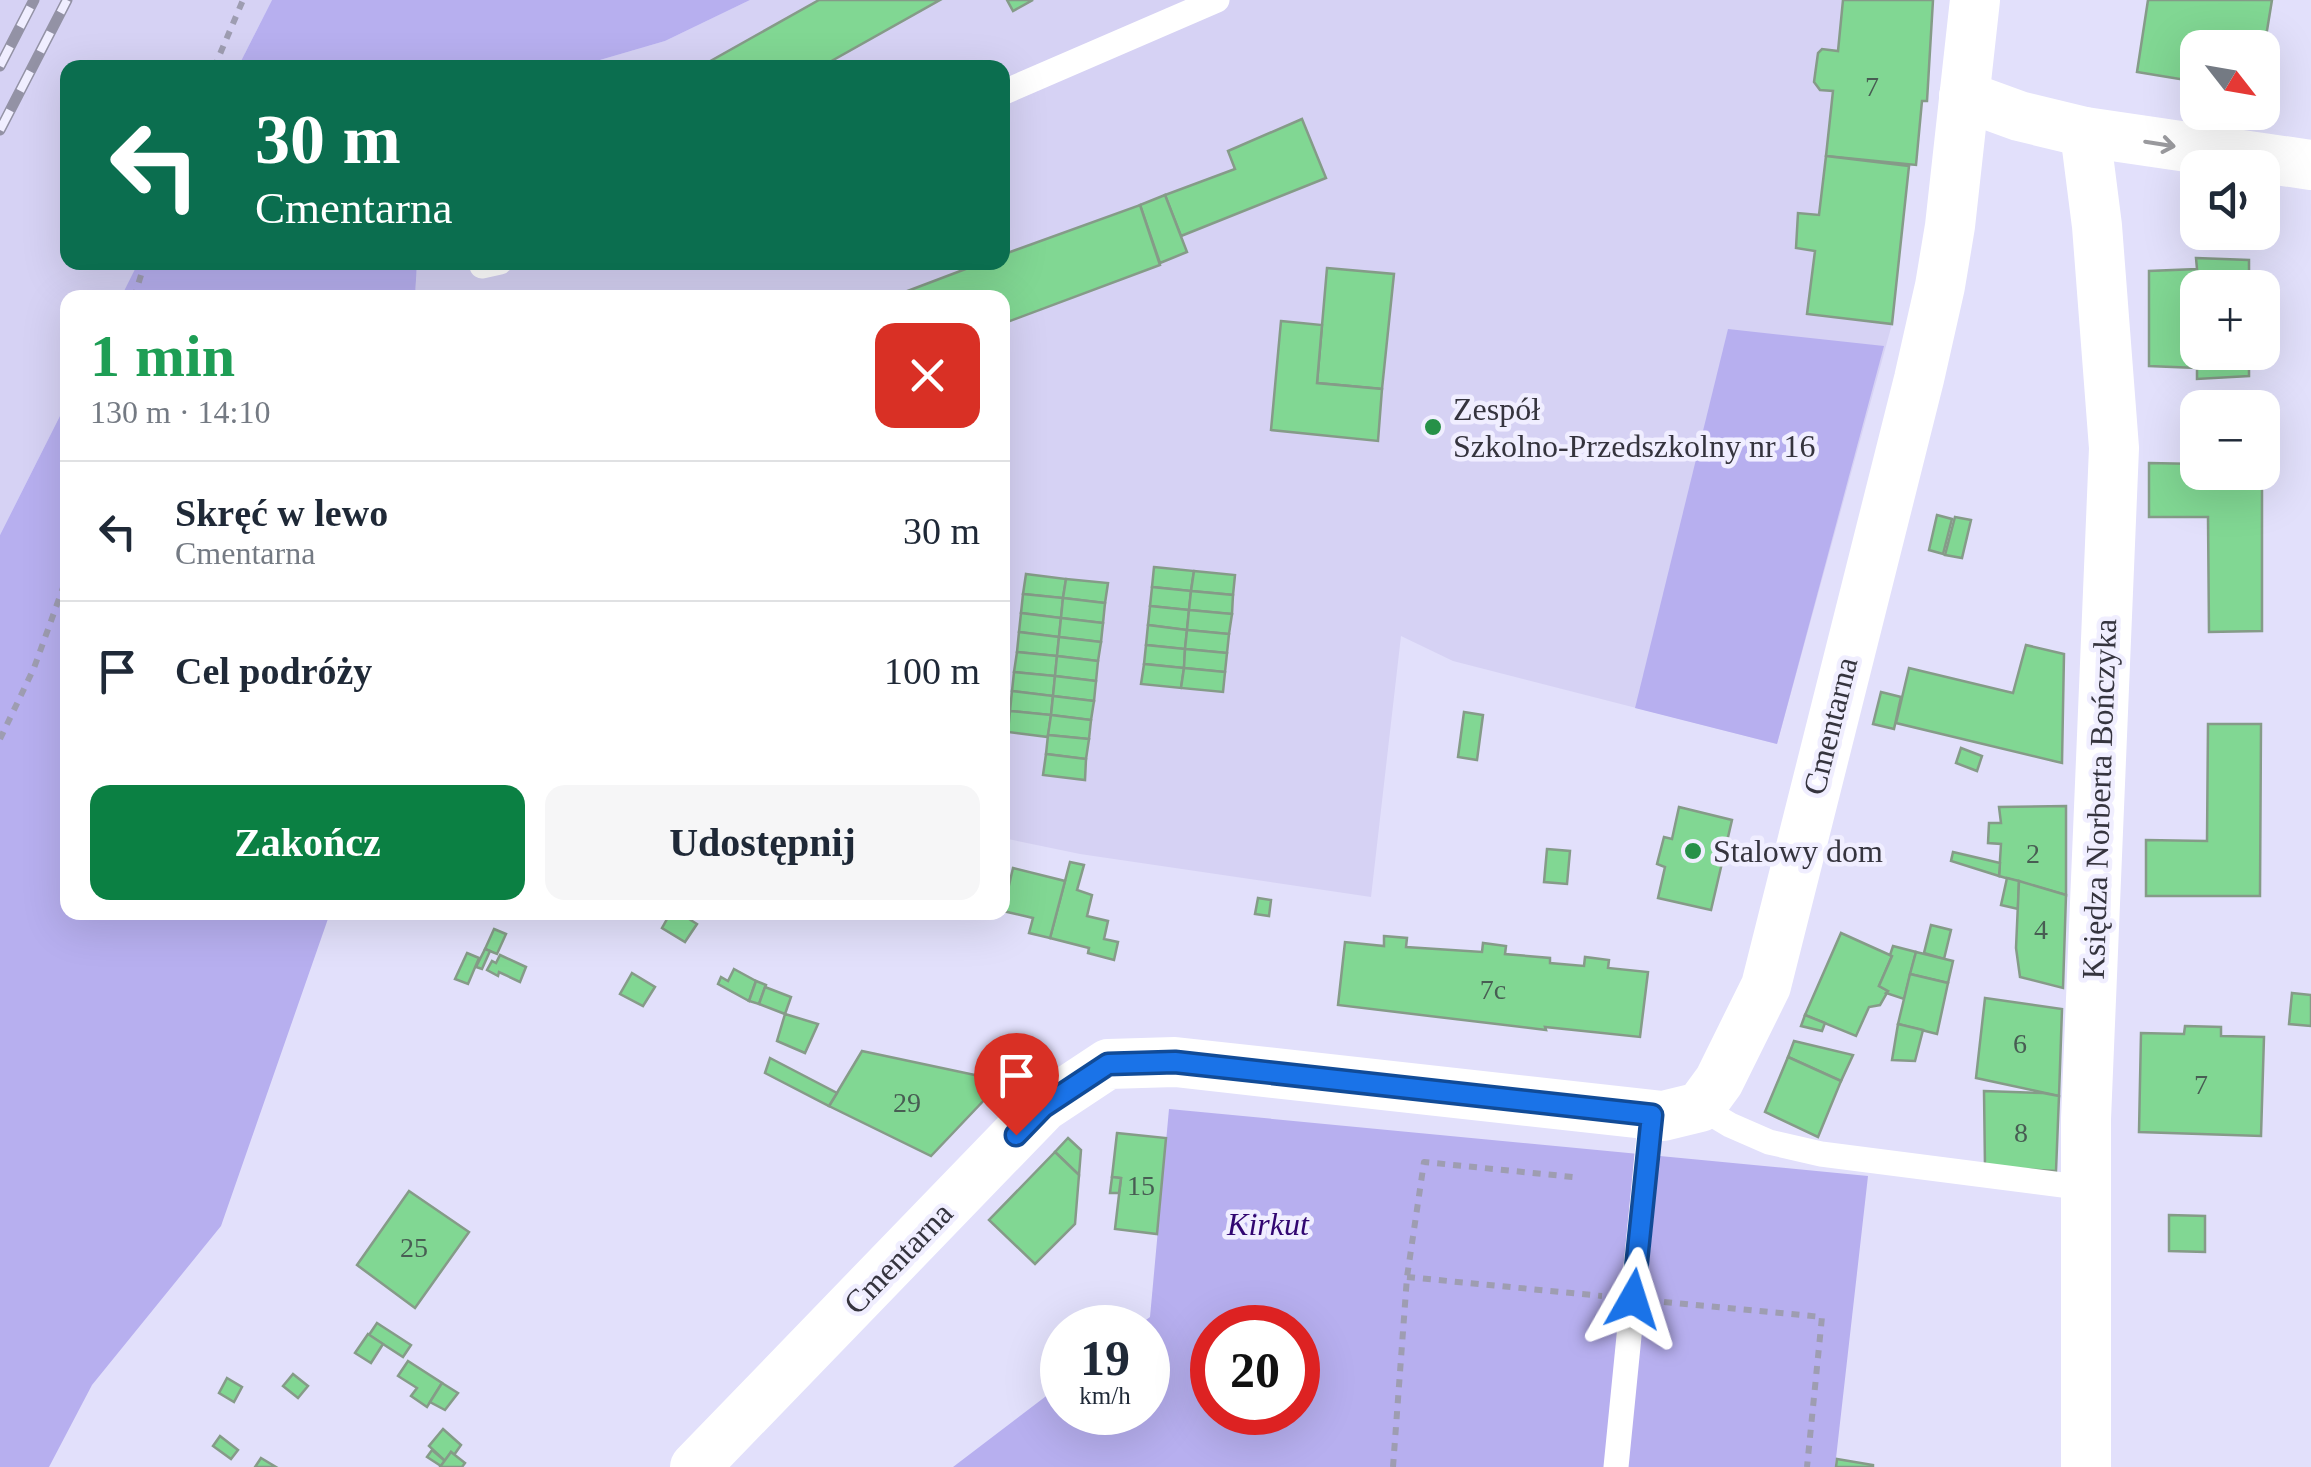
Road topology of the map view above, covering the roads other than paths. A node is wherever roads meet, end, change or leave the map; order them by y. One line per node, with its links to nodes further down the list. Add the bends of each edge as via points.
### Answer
1 (1216, 0): 3 (lane)
2 (1974, 0): 4 (street, Cmentarna)
3 (1010, 90)
4 (1964, 96): 5 (street); 7 (street, Cmentarna, via 1940,286 1766,986)
5 (2085, 132): 6 (street, one-way to 6); 9 (street, Księdza Norberta Bończyka, via 2114,448)
6 (2311, 165)
7 (1700, 1107): 8 (street, Cmentarna); 9 (lane, via 1769,1142 1821,1154)
8 (1652, 1115): 10 (street, Cmentarna, via 1175,1062 1108,1064 1043,1107); 11 (lane)
9 (2086, 1188): 12 (street, Księdza Norberta Bończyka)
10 (695, 1467)
11 (1616, 1467)
12 (2086, 1467)

